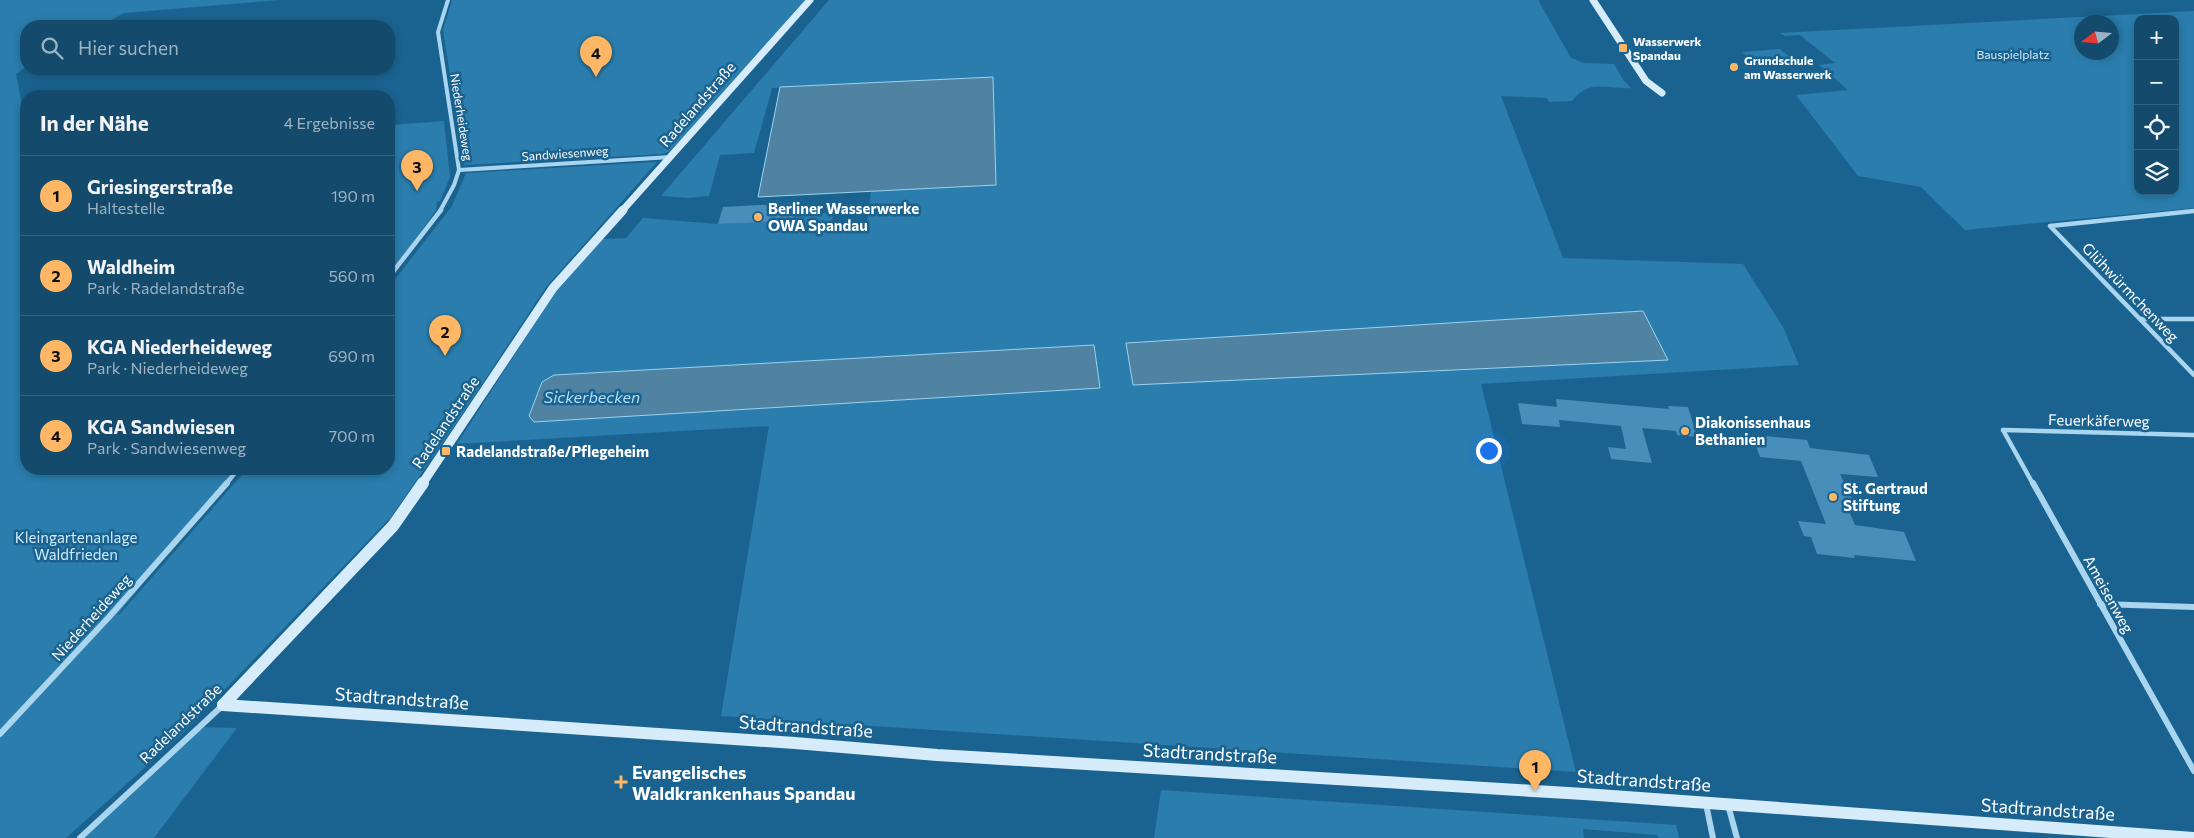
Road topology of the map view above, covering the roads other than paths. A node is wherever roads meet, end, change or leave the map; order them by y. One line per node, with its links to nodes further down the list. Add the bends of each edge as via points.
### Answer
1 (448, 0): 6 (street, Niederheideweg, via 438,32)
2 (810, 0): 5 (street, Radelandstraße)
3 (1593, 0): 4 (street, via 1646,82)
4 (1662, 93)
5 (672, 157): 6 (street, Sandwiesenweg); 17 (street, Radelandstraße, via 553,288 393,526)
6 (460, 170): 8 (street, Niederheideweg, via 455,188 444,206)
7 (2194, 211): 9 (street, Glühwürmchenweg, via 2050,226)
8 (395, 268)
9 (2140, 319): 10 (street); 11 (street, Glühwürmchenweg)
10 (2194, 319)
11 (2194, 375)
12 (2003, 430): 13 (street, Feuerkäferweg); 15 (street, Ameisenweg)
13 (2194, 434)
14 (233, 475): 18 (street, Niederheideweg)
15 (2100, 604): 16 (street); 19 (street, Ameisenweg)
16 (2194, 608)
17 (223, 705): 20 (street, Stadtrandstraße, via 944,756); 22 (street, Radelandstraße)
18 (0, 734)
19 (2194, 771)
20 (1706, 804): 21 (street, Stadtrandstraße); 23 (street)
21 (1728, 805): 24 (street); 25 (street, Stadtrandstraße)
22 (80, 838)
23 (1713, 838)
24 (1737, 838)
25 (2194, 838)

